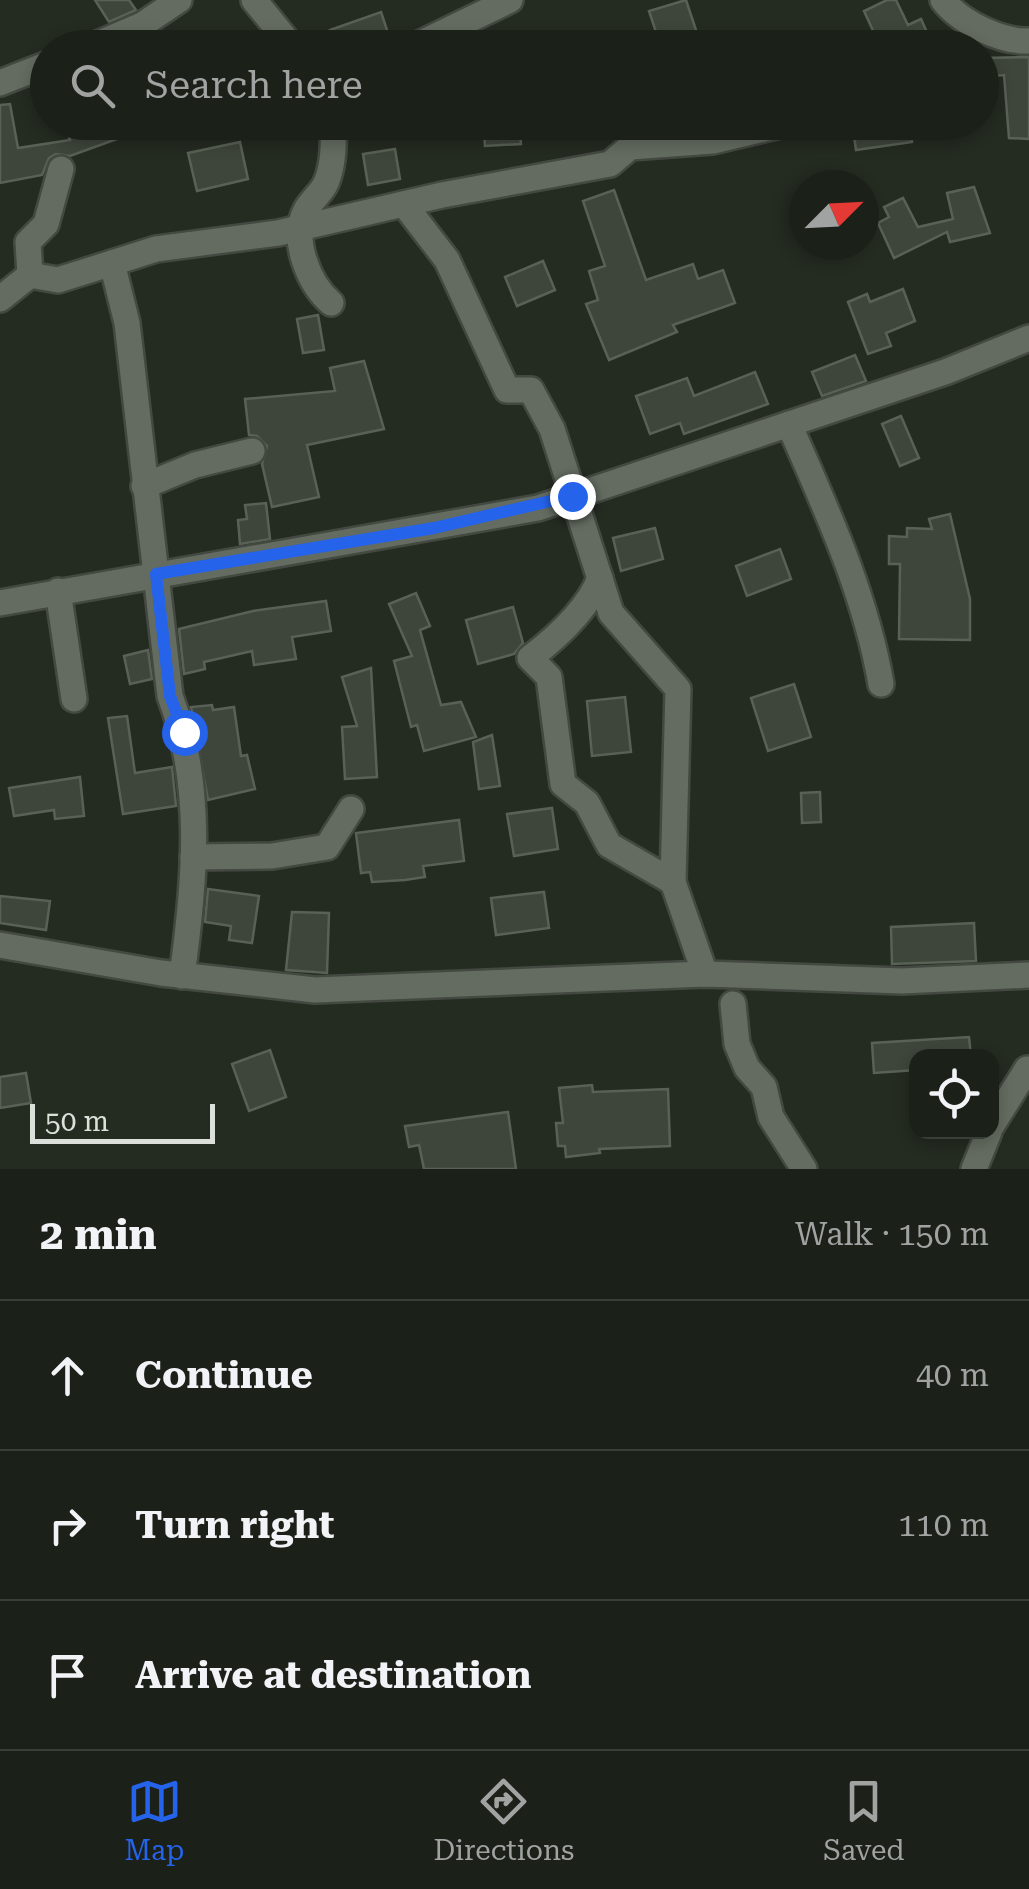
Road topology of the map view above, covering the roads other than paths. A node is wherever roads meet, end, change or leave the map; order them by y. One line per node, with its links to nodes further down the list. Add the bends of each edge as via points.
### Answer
1 (179, 0): 5 (street)
2 (254, 0): 6 (street)
3 (510, 0): 7 (street)
4 (943, 0): 8 (street, via 955,16)
5 (132, 30)
6 (278, 30)
7 (448, 30)
8 (988, 30)
9 (999, 35): 10 (street)
10 (1029, 41)
11 (30, 72): 12 (street)
12 (0, 84)
13 (334, 140): 17 (street, via 326,184 303,214)
14 (713, 140): 16 (street, via 630,147 610,164)
15 (60, 169): 19 (street, via 46,224 28,242)
16 (404, 204): 17 (street); 26 (street, via 446,260 507,390 531,390 552,429)
17 (303, 228): 18 (street, via 156,249); 21 (street, via 304,264 312,286)
18 (112, 263): 19 (street, via 58,280); 25 (street, via 127,323)
19 (30, 276): 20 (street)
20 (0, 298)
21 (330, 303)
22 (1029, 338): 23 (street)
23 (789, 424): 26 (street); 31 (street, via 842,544)
24 (252, 451): 25 (street)
25 (144, 486): 27 (street)
26 (572, 496): 27 (street, via 434,528); 28 (street)
27 (156, 574): 29 (street); 34 (street, via 170,696 190,773)
28 (600, 578): 35 (street, via 612,612 678,688); 35 (street, via 555,638 530,658 549,676 563,784 588,803 609,844)
29 (58, 591): 30 (street); 32 (street)
30 (0, 602)
31 (881, 684)
32 (74, 699)
33 (351, 809): 34 (street, via 327,847)
34 (194, 857): 39 (street)
35 (673, 882): 37 (street)
36 (0, 945): 39 (street)
37 (705, 974): 38 (street, via 902,981); 39 (street, via 316,990)
38 (1029, 975)
39 (182, 976)
40 (733, 1004): 44 (street, via 747,1068 764,1087 771,1116)
41 (1027, 1068): 42 (street)
42 (999, 1113)
43 (986, 1139): 45 (street)
44 (804, 1169)
45 (974, 1169)

